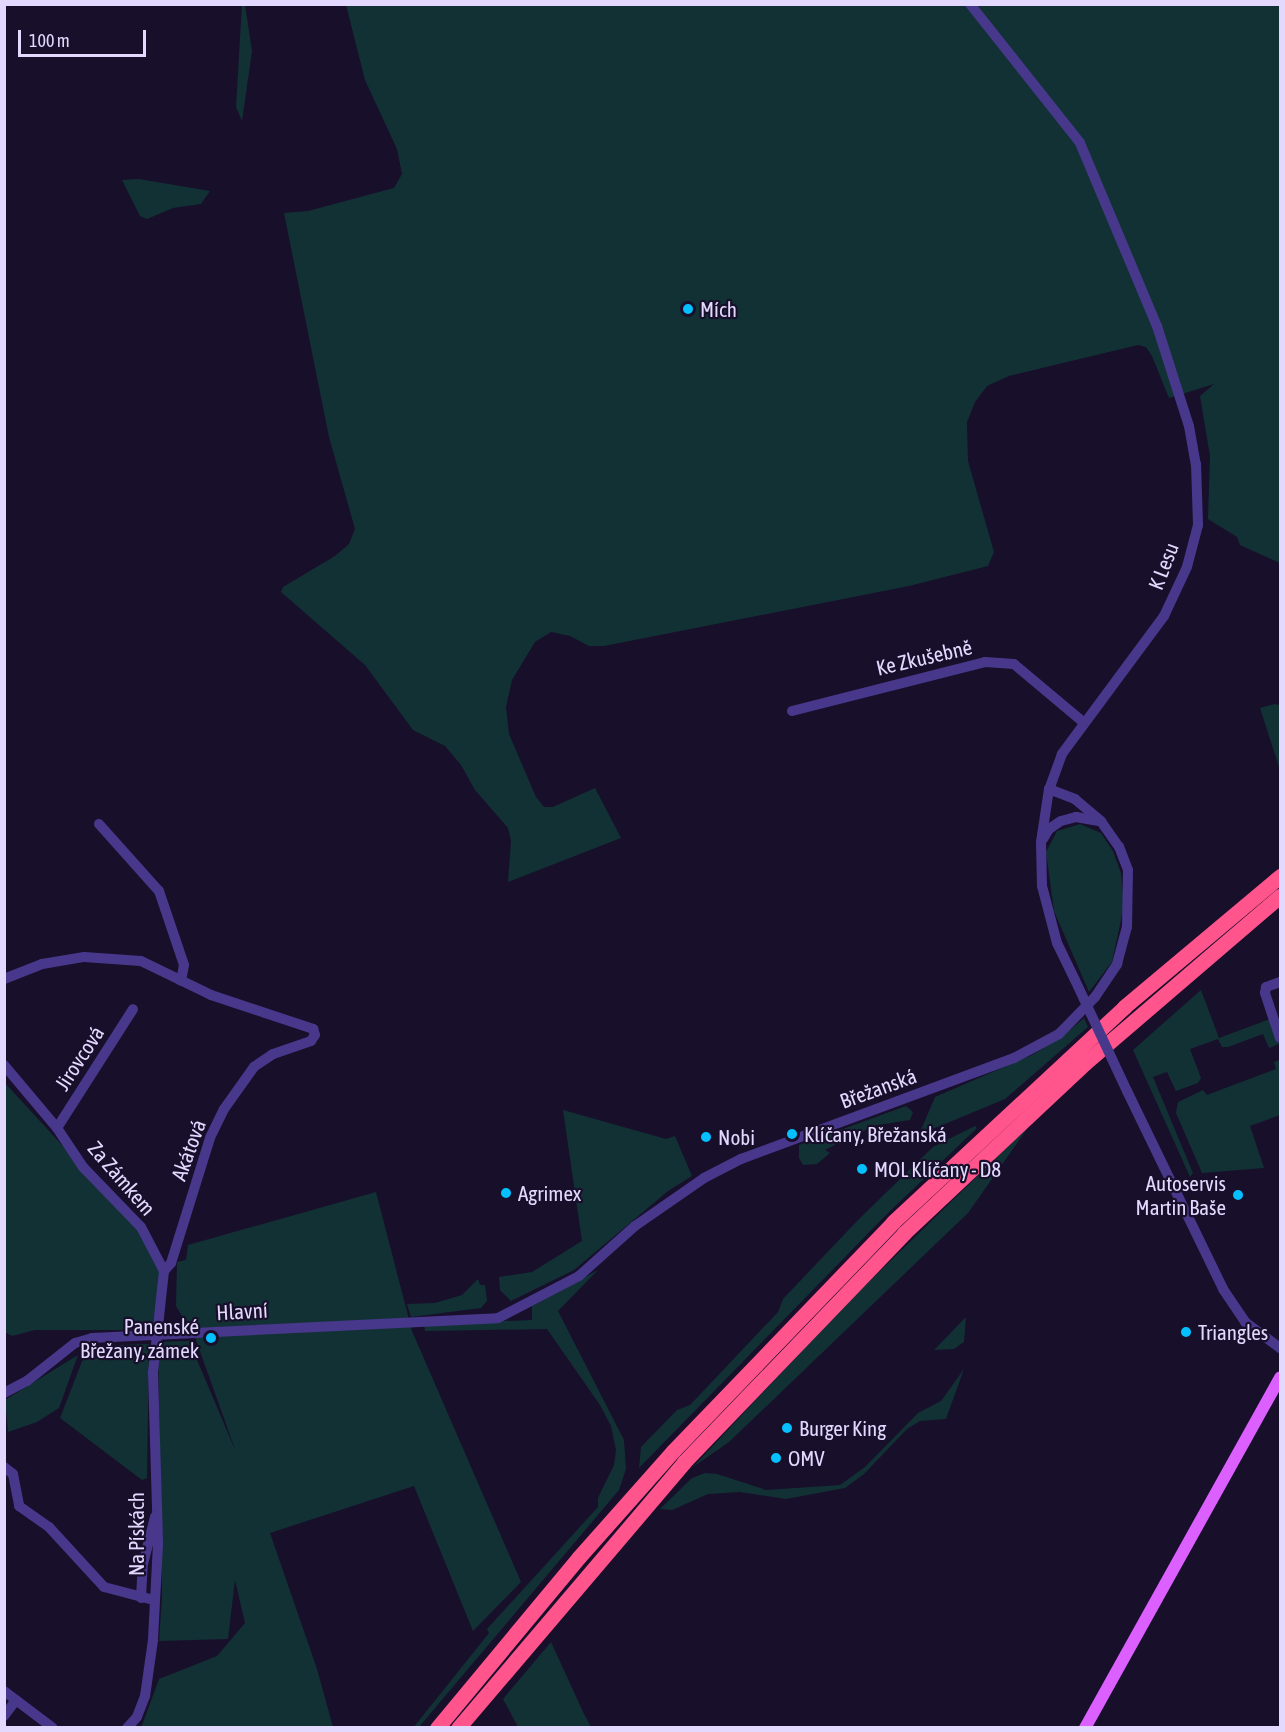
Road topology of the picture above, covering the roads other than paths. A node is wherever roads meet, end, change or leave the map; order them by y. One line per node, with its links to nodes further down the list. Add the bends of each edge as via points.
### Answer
1 (970, 4): 3 (street, K Lesu, via 1080,143 1157,326 1189,426 1196,464 1198,525 1187,567 1164,616)
2 (792, 711): 3 (street, Ke Zkušebně, via 985,662 1014,664)
3 (1083, 722): 4 (street, K Lesu, via 1062,754)
4 (1050, 789): 5 (street, Břežanská, via 1075,799); 7 (street)
5 (1101, 821): 7 (street, via 1076,817 1061,821 1049,829); 18 (street, Břežanská, via 1119,847 1128,870 1126,927 1117,964 1095,998 1059,1034 1014,1058 723,1169 635,1226 579,1276)
6 (99, 824): 11 (street, via 159,891 184,965)
7 (1041, 842): 20 (street, bridge, via 1042,886 1048,913 1075,980 1226,1294 1245,1322)
8 (1281, 876): 32 (highway, via 1116,1014 893,1222 673,1451)
9 (1281, 896): 33 (highway, via 1085,1063 904,1233 684,1462)
10 (4, 979): 11 (street, via 42,964 103,957 141,961)
11 (181, 981): 17 (street, Akátová, via 309,1025 315,1035 311,1041 273,1054 254,1067 224,1109 210,1138 171,1263)
12 (1281, 982): 14 (street, via 1266,987 1265,993)
13 (133, 1009): 16 (street, Jirovcová)
14 (1281, 1038)
15 (4, 1065): 16 (street, Za Zámkem)
16 (57, 1128): 17 (street, Za Zámkem, via 83,1167 141,1227)
17 (164, 1271): 19 (street)
18 (498, 1318): 19 (street, Hlavní)
19 (156, 1334): 22 (street, Hlavní, via 82,1340); 24 (street, Na Pískách)
20 (1281, 1348)
21 (1281, 1378): 34 (main road)
22 (4, 1393)
23 (4, 1467): 25 (street, via 13,1474 19,1506 50,1527 104,1587)
24 (156, 1514): 25 (street, via 143,1564); 26 (street, Na Pískách)
25 (141, 1598): 26 (street)
26 (154, 1600): 31 (street, Na Pískách, via 145,1696)
27 (4, 1691): 28 (street)
28 (16, 1700): 29 (street); 30 (street)
29 (4, 1716)
30 (53, 1728)
31 (128, 1728)
32 (437, 1728)
33 (458, 1728)
34 (1085, 1728)

